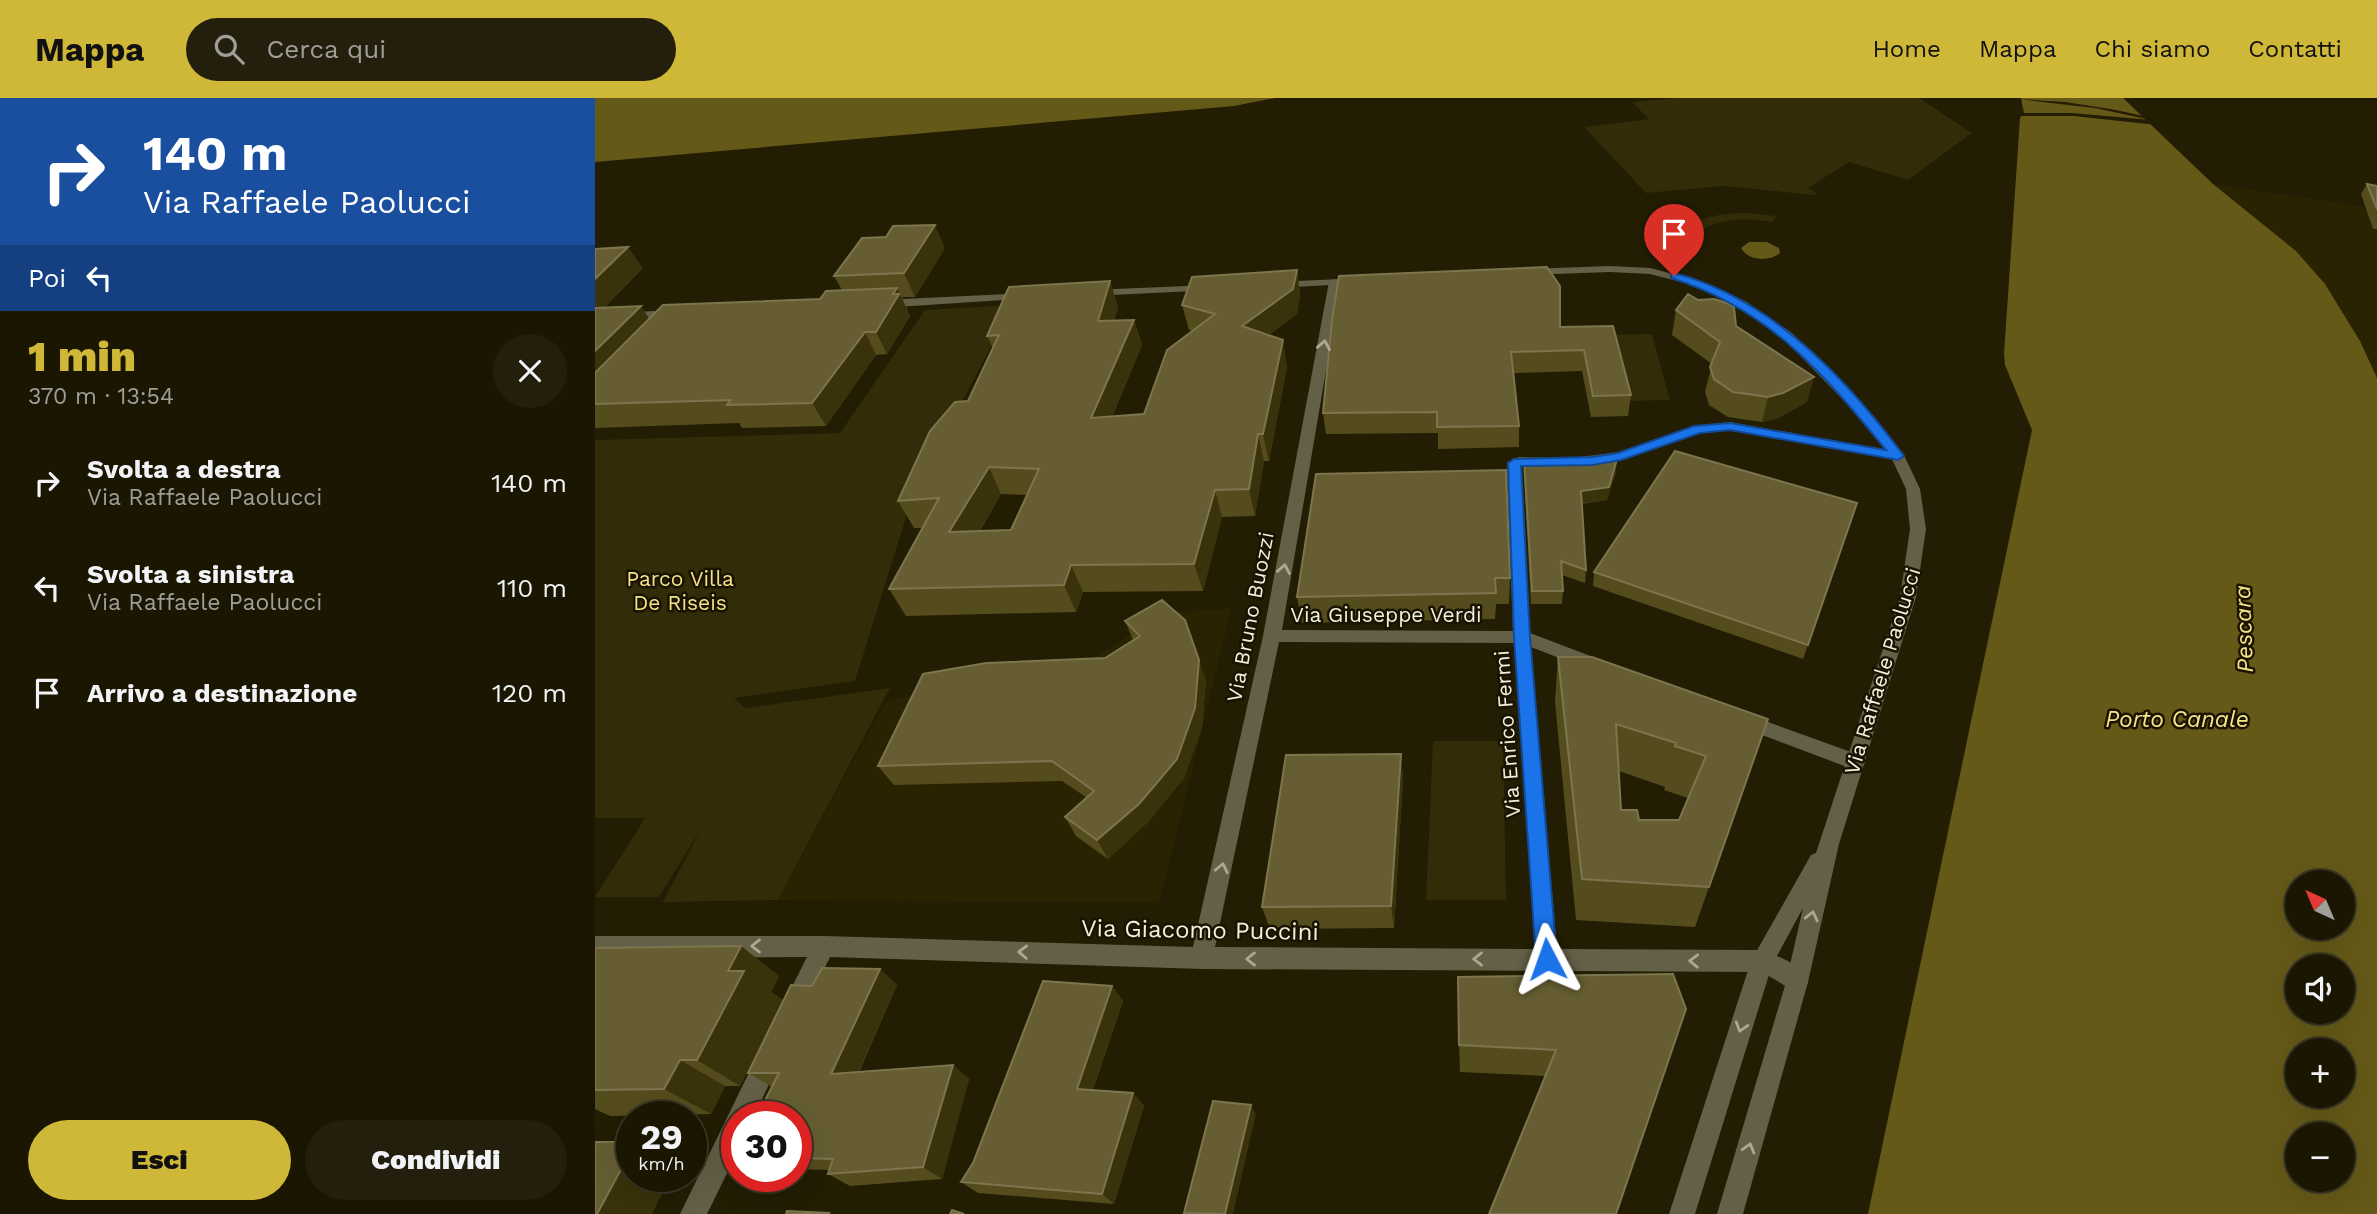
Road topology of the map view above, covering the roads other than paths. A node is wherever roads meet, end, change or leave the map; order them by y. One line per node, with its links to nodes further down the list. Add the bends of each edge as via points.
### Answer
1 (1522, 273): 11 (street, Via Raffaele Paolucci, via 1650,271 1681,277 1726,296 1788,335)
2 (1371, 280): 3 (street)
3 (1335, 282): 4 (street); 12 (street, Via Bruno Buozzi, one-way to 3)
4 (1268, 285)
5 (1228, 287): 6 (street)
6 (1075, 294)
7 (1048, 296): 8 (street)
8 (865, 304)
9 (595, 318): 10 (street, via 687,314)
10 (663, 332)
11 (1898, 456): 13 (street, Via Enrico Fermi, via 1730,426 1699,429 1621,456 1592,461 1514,463); 16 (street, Via Raffaele Paolucci, via 1915,500 1915,561 1908,597)
12 (1272, 636): 13 (street, Via Giuseppe Verdi); 20 (street, Via Bruno Buozzi, one-way to 12)
13 (1522, 637): 14 (street, Via Giuseppe Verdi); 21 (street, Via Enrico Fermi)
14 (1615, 672)
15 (1720, 712): 16 (street)
16 (1854, 762): 17 (street, Via Raffaele Paolucci)
17 (1829, 844): 22 (street, Via Raffaele Paolucci); 23 (street, Via Raffaele Paolucci, one-way to 17)
18 (824, 946): 19 (street, Via Giacomo Puccini, one-way to 19); 20 (street, Via Giacomo Puccini, one-way to 18); 24 (street)
19 (595, 947)
20 (1202, 958): 21 (street, Via Giacomo Puccini, one-way to 20)
21 (1547, 959): 22 (street, Via Giacomo Puccini, one-way to 21)
22 (1762, 961): 23 (street, Via Giacomo Puccini); 27 (street, Via Raffaele Paolucci, one-way to 27)
23 (1797, 982): 28 (street, Via Raffaele Paolucci, one-way to 23)
24 (748, 1101)
25 (721, 1157): 26 (street)
26 (693, 1214)
27 (1682, 1214)
28 (1730, 1214)

